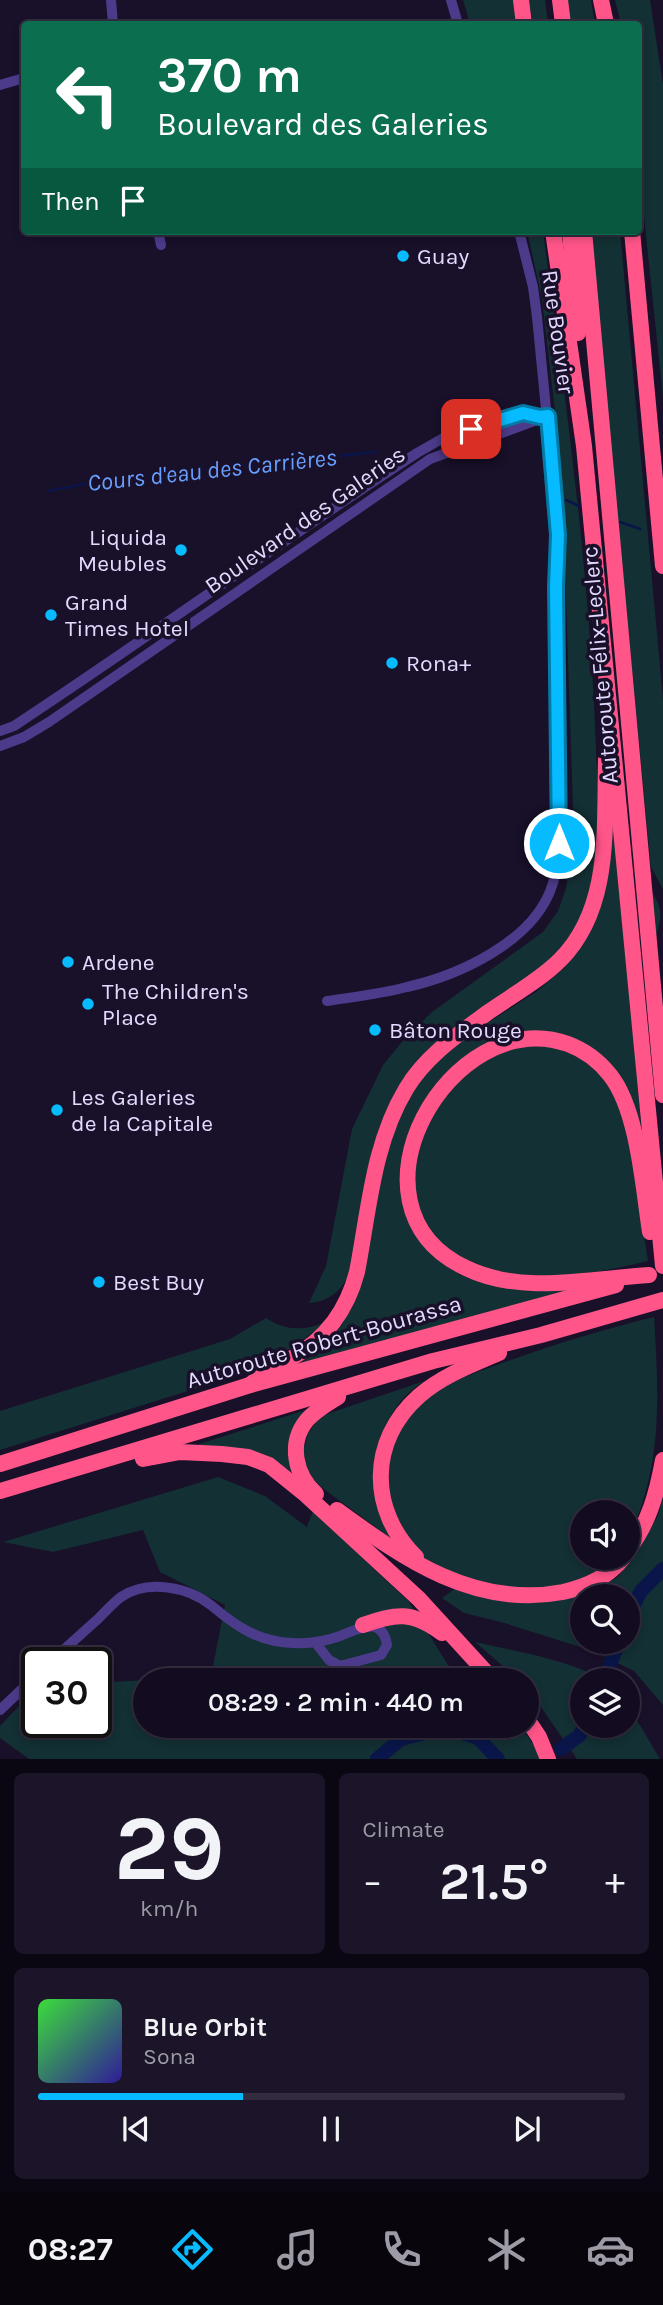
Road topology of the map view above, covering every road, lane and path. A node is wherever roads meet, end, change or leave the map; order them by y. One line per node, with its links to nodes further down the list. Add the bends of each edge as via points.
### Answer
1 (111, 0): 7 (street)
2 (451, 0): 8 (street)
3 (521, 0): 9 (highway)
4 (552, 0): 10 (highway)
5 (560, 0): 11 (highway)
6 (601, 0): 12 (highway)
7 (113, 21)
8 (457, 21)
9 (524, 21)
10 (554, 21)
11 (563, 21)
12 (605, 21)
13 (21, 79): 14 (street)
14 (0, 85)
15 (159, 235): 21 (street)
16 (520, 235): 22 (street, Rue Bouvier, via 533,287)
17 (554, 235): 23 (highway)
18 (570, 235): 23 (highway)
19 (584, 235): 29 (highway, Autoroute Félix-Leclerc)
20 (632, 235): 24 (highway)
21 (161, 245)
22 (544, 416): 26 (street, Boulevard des Galeries, via 523,413 445,437 417,453); 27 (street, Boulevard des Galeries, via 430,459 49,722); 28 (street, Rue Bouvier, via 558,549 559,843 553,885 528,927 464,967 407,987)
23 (584, 446): 25 (highway)
24 (663, 566)
25 (608, 694): 30 (highway); 37 (highway, via 600,880 587,921 558,962 463,1030 419,1071 381,1143 357,1272 340,1316 312,1346)
26 (0, 732)
27 (0, 746)
28 (327, 1001)
29 (663, 1095)
30 (662, 1259): 31 (highway); 33 (highway, via 651,1239 633,1128 610,1075 579,1048 555,1040 528,1037 492,1048 444,1088 413,1141 406,1175 419,1227 445,1256 482,1274 534,1282)
31 (663, 1266)
32 (656, 1273): 33 (highway)
33 (612, 1282): 37 (highway, Autoroute Robert-Bourassa)
34 (663, 1300): 35 (highway)
35 (541, 1335): 36 (highway); 43 (highway, via 446,1376 418,1397 395,1424 381,1459 381,1495 397,1535)
36 (359, 1384): 40 (highway); 43 (highway, via 306,1421 297,1444 299,1471 313,1491 336,1510)
37 (250, 1385): 39 (highway, Autoroute Robert-Bourassa)
38 (663, 1460): 42 (highway, via 657,1495)
39 (0, 1464)
40 (72, 1471): 41 (highway); 49 (highway, via 180,1452 248,1457 269,1465 419,1599)
41 (0, 1491)
42 (640, 1534)
43 (428, 1569): 44 (highway, via 476,1590 516,1595 550,1594 588,1585)
44 (611, 1570)
45 (363, 1625): 46 (street); 46 (street, via 386,1638 381,1656 340,1666); 48 (highway, via 405,1615 429,1624)
46 (315, 1642): 47 (street, via 258,1638 200,1596 160,1587 122,1596)
47 (66, 1647)
48 (480, 1668)
49 (482, 1668)
50 (21, 1690): 51 (street)
51 (0, 1710)
52 (539, 1737): 53 (highway)
53 (548, 1759)

